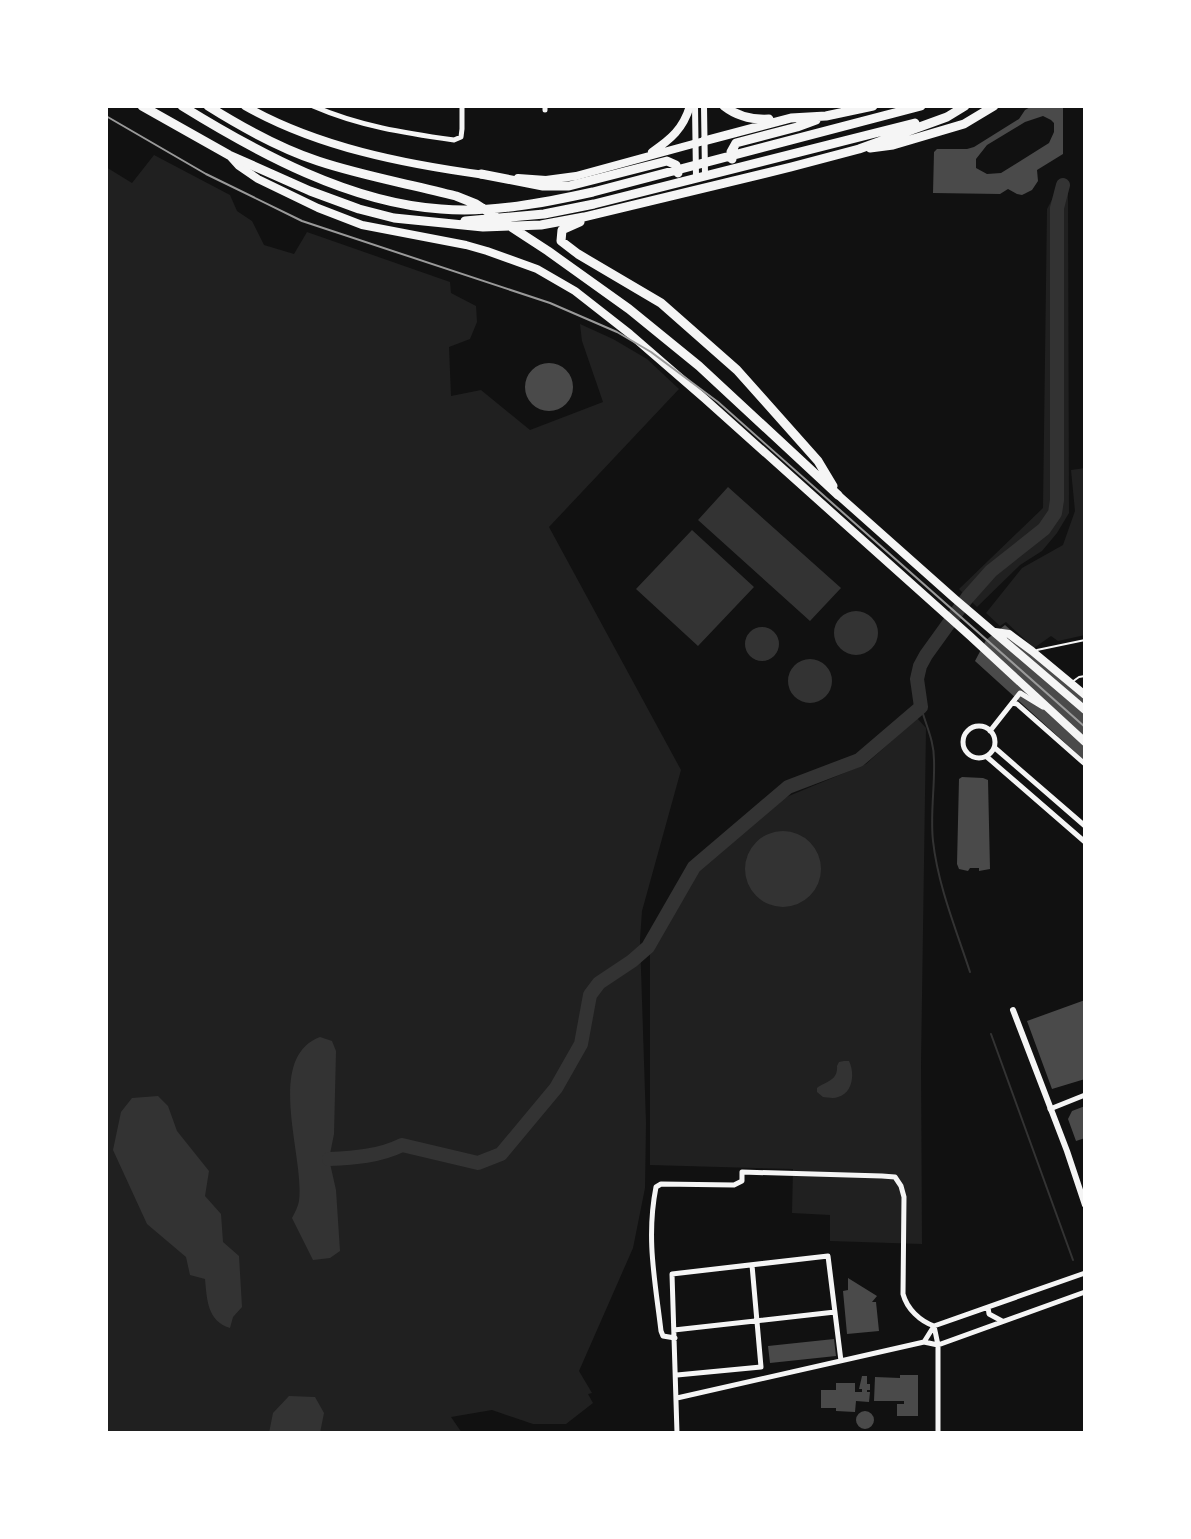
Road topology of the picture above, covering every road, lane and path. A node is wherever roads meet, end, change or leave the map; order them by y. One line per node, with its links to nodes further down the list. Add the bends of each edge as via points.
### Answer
1 (142, 106): 20 (highway)
2 (182, 106): 12 (highway, via 320,179 368,197 443,210 540,203 593,192)
3 (208, 106): 16 (highway)
4 (222, 106): 16 (highway)
5 (245, 106): 23 (main road, via 358,150)
6 (313, 106): 7 (street, via 384,130 454,140 461,137)
7 (462, 106)
8 (692, 106): 18 (street); 21 (main road, via 670,140)
9 (704, 106): 18 (street)
10 (724, 106): 17 (highway, via 757,120)
11 (873, 106): 15 (highway)
12 (921, 106)
13 (994, 106): 19 (highway, via 964,124)
14 (963, 107): 19 (highway); 22 (highway)
15 (826, 116): 17 (highway); 22 (highway, via 736,143 733,162)
16 (226, 118): 28 (highway, via 317,161 476,204 629,309)
17 (791, 118): 18 (highway)
18 (700, 142): 21 (main road); 24 (street)
19 (859, 149): 26 (highway)
20 (229, 155): 27 (highway, via 359,209); 37 (main road, via 258,179 333,214 487,251 537,269 575,291 705,399)
21 (645, 157): 23 (main road, via 546,180)
22 (745, 165): 24 (highway)
23 (481, 174): 25 (highway, via 569,186 667,161 678,171)
24 (701, 176): 25 (highway)
25 (667, 186): 27 (highway, via 544,214)
26 (597, 214): 27 (highway, via 541,225); 28 (highway, via 562,230 561,241 661,303 737,370 818,461)
27 (430, 223)
28 (838, 495): 29 (main road)
29 (994, 632): 31 (main road, via 1009,634); 36 (main road)
30 (1085, 640): 31 (lane)
31 (1032, 651): 33 (main road)
32 (1085, 676): 33 (lane)
33 (1071, 682): 34 (main road)
34 (1085, 695)
35 (1012, 703): 37 (street, via 1020,693); 38 (street); 42 (street)
36 (1085, 711)
37 (1052, 712): 39 (main road)
38 (990, 731): 40 (street); 41 (street, via 975,726 962,741 968,755)
39 (1085, 742)
40 (995, 748): 41 (street); 43 (street)
41 (987, 757): 44 (street)
42 (1085, 764)
43 (1085, 826)
44 (1085, 842)
45 (1013, 1010): 47 (street)
46 (1085, 1095): 47 (street)
47 (1050, 1109): 48 (street)
48 (1085, 1205)
49 (752, 1265): 53 (street, via 828,1256); 54 (street); 57 (street, via 672,1274)
50 (1085, 1273): 52 (street)
51 (1085, 1292): 55 (street)
52 (988, 1307): 55 (street, via 989,1314); 56 (street)
53 (835, 1312): 54 (street); 61 (street)
54 (757, 1321): 57 (street); 62 (street, via 761,1367)
55 (1003, 1321): 60 (street)
56 (934, 1326): 58 (street, via 917,1317 903,1294 904,1197 895,1177 742,1172 742,1181 734,1185 656,1187 651,1251 661,1331); 59 (street); 60 (street)
57 (674, 1330): 58 (street)
58 (675, 1338): 62 (street)
59 (924, 1342): 60 (street); 61 (street)
60 (938, 1345): 65 (street)
61 (841, 1361): 63 (street)
62 (677, 1375): 63 (street)
63 (677, 1398): 64 (street)
64 (677, 1433)
65 (938, 1433)

